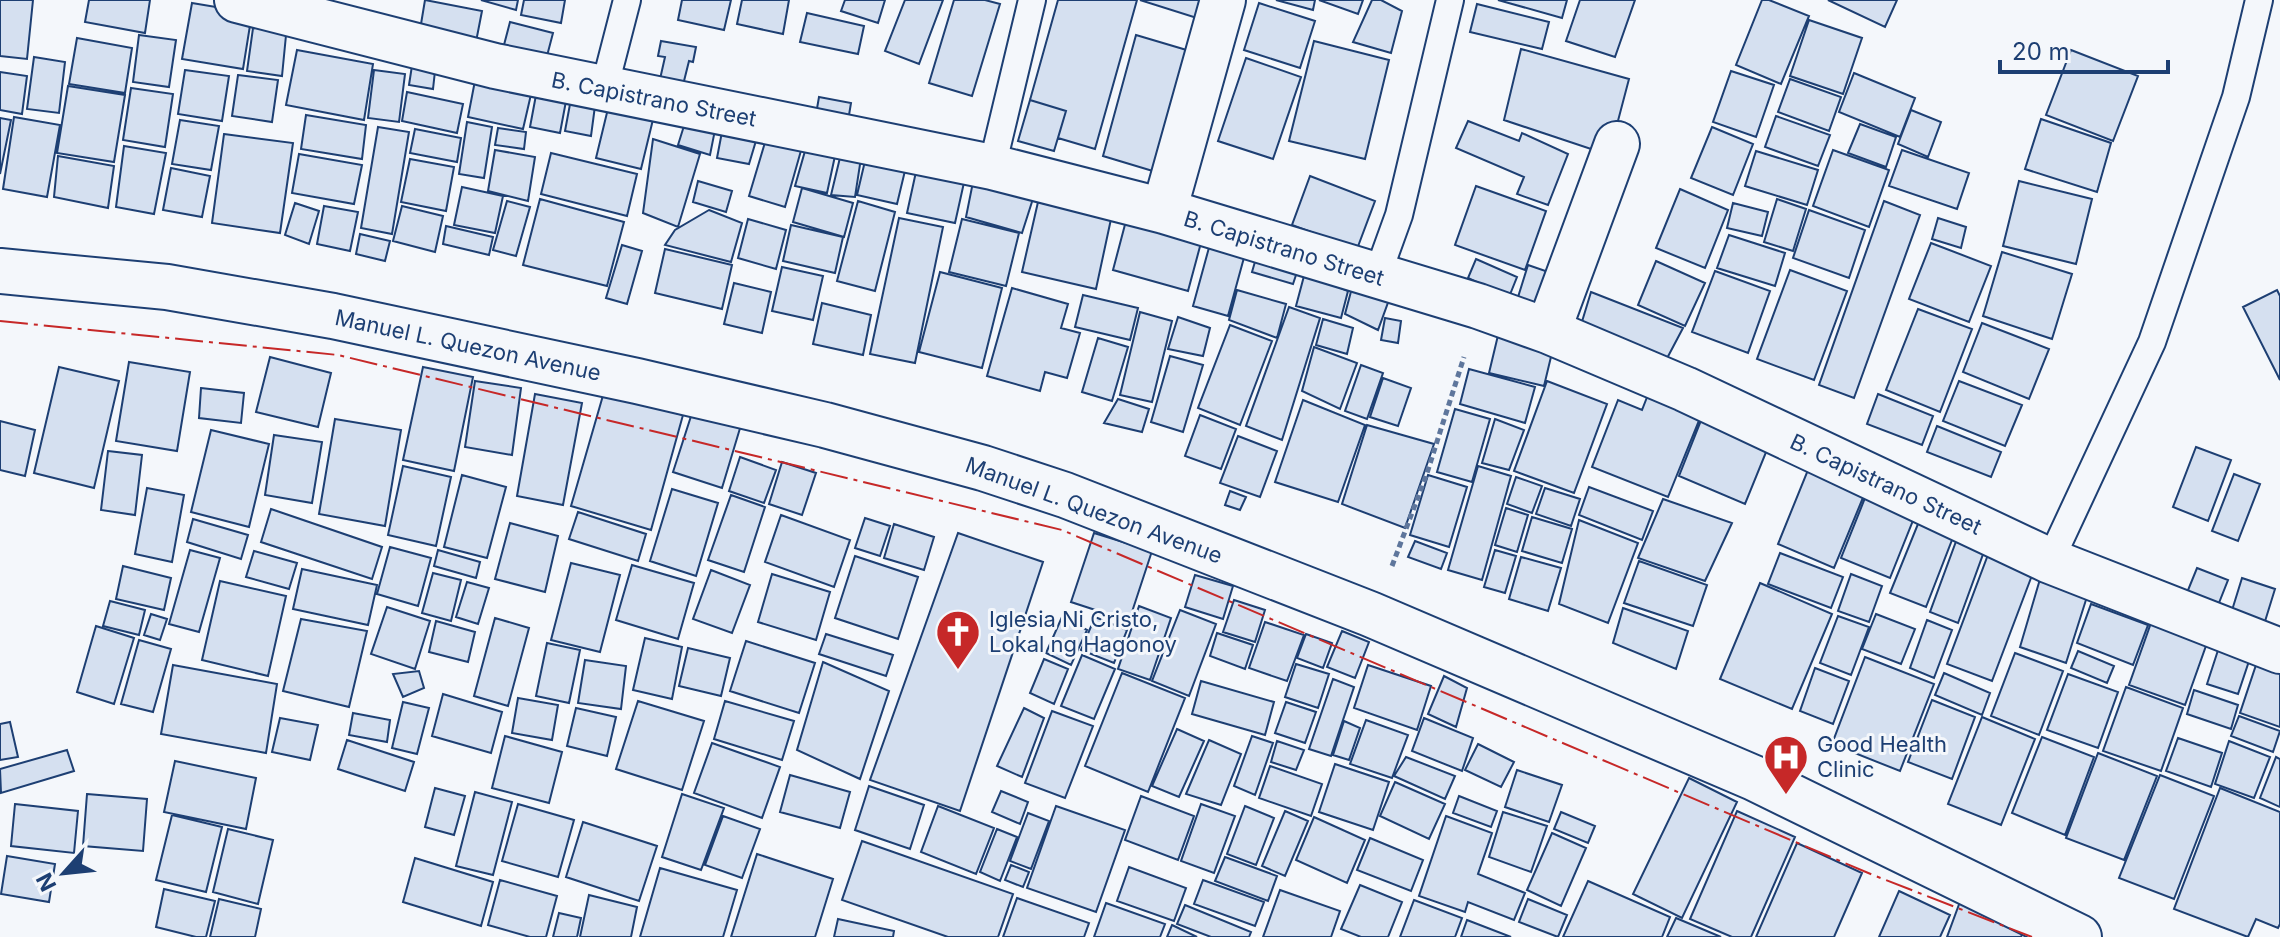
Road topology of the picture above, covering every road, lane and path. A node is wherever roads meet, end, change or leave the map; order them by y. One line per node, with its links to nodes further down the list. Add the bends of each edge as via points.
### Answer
1 (237, 0): 7 (street, B. Capistrano Street)
2 (627, 0): 7 (lane)
3 (1032, 0): 9 (lane)
4 (1223, 0): 10 (street)
5 (1450, 0): 12 (lane, via 1399,215)
6 (2259, 0): 15 (lane, via 2236,97 2152,342)
7 (604, 89): 9 (street, B. Capistrano Street)
8 (1617, 144): 14 (street)
9 (992, 167): 10 (street, B. Capistrano Street)
10 (1164, 211): 12 (street, B. Capistrano Street)
11 (0, 271): 16 (street, Manuel L. Quezon Avenue, via 167,287 333,316 825,425 1065,495)
12 (1377, 276): 13 (street, B. Capistrano Street)
13 (1478, 306): 14 (street, B. Capistrano Street); 16 (path, via 1427,473)
14 (1548, 331): 15 (street, B. Capistrano Street, via 1685,389)
15 (2050, 561): 17 (street, B. Capistrano Street)
16 (1370, 614): 18 (street, Manuel L. Quezon Avenue, via 1754,778)
17 (2280, 651)
18 (2079, 937)

